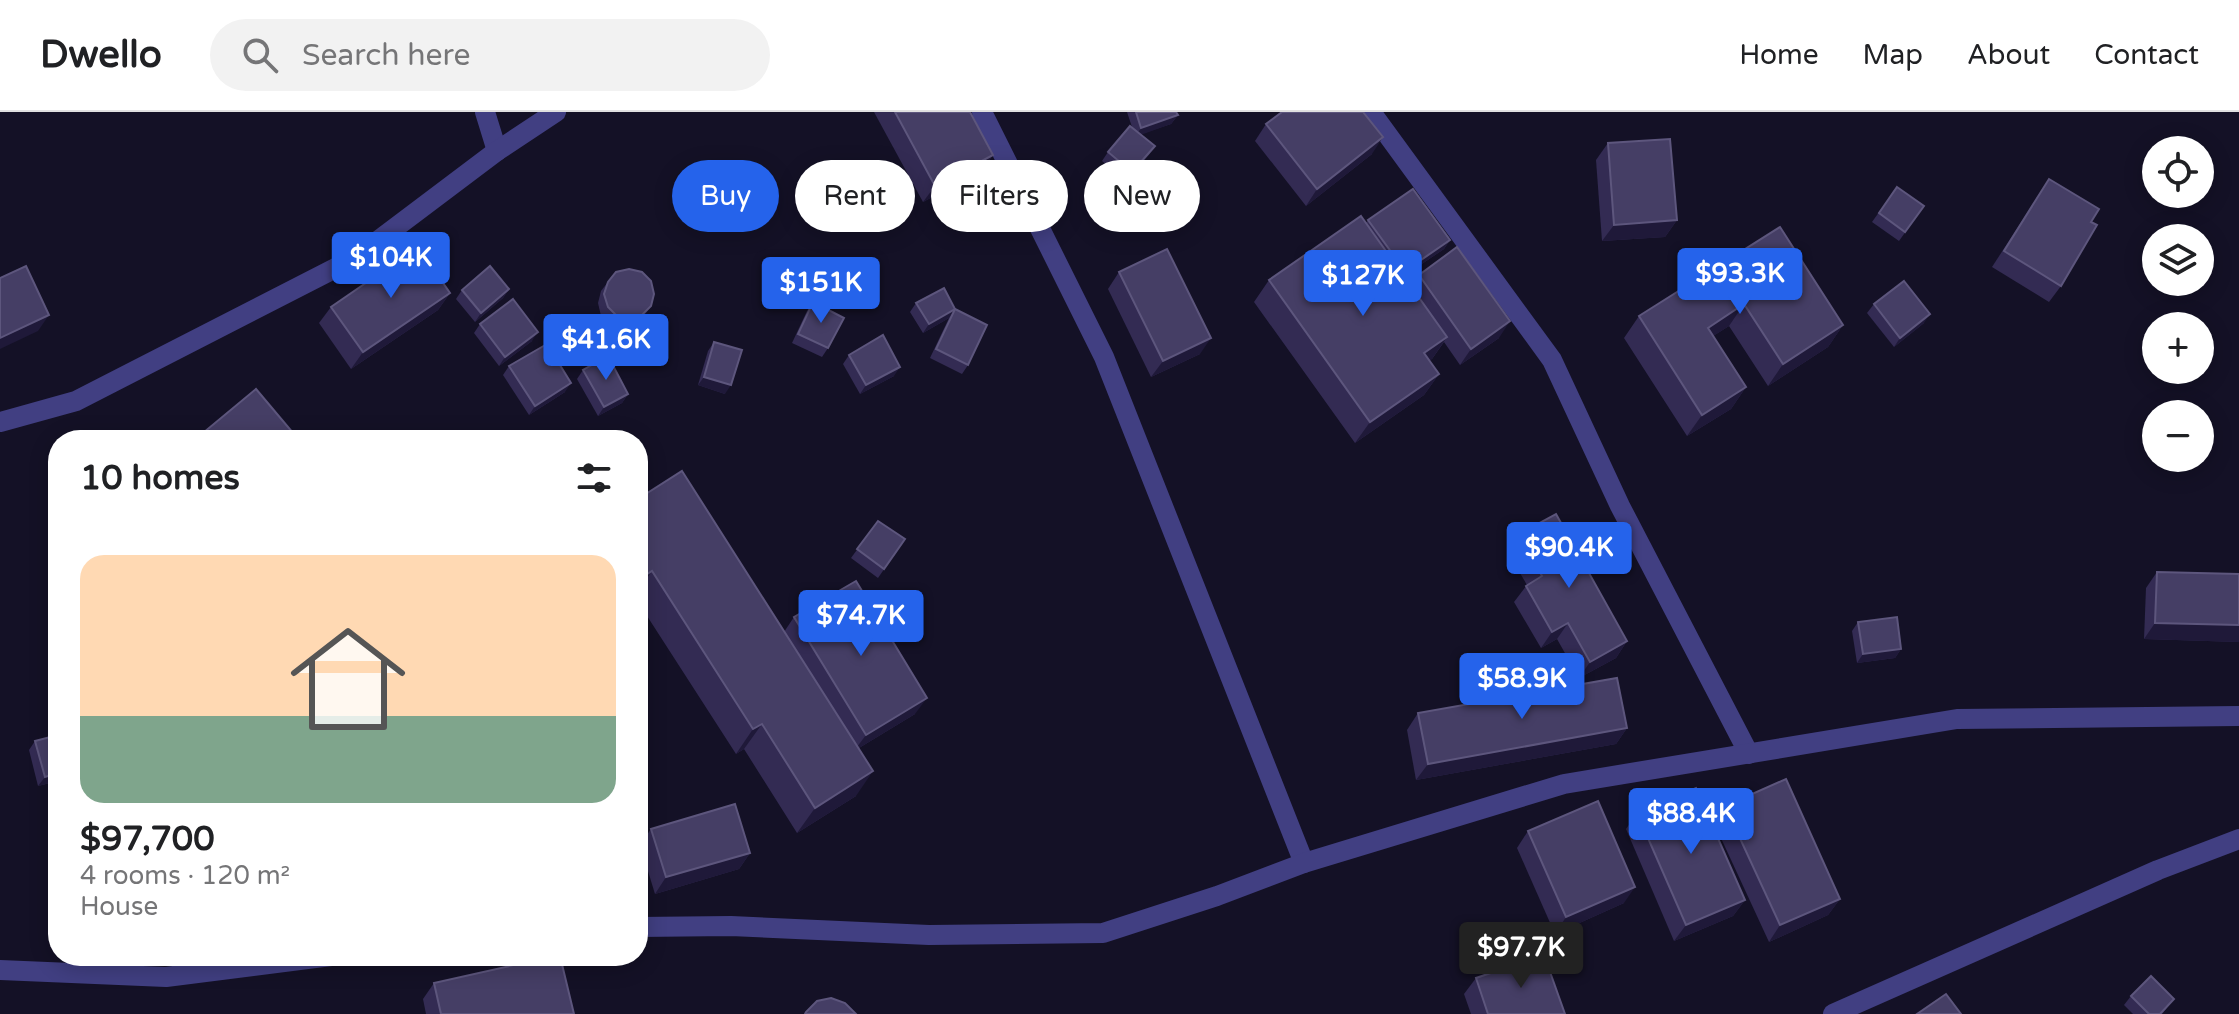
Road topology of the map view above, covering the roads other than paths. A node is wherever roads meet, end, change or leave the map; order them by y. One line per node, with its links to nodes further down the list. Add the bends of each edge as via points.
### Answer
1 (485, 112): 5 (street)
2 (556, 112): 5 (street)
3 (982, 112): 10 (street, via 1104,357)
4 (1371, 112): 8 (street, via 1552,360 1620,506)
5 (497, 151): 6 (street, via 355,258 76,401)
6 (0, 422)
7 (2239, 716): 8 (street, via 1957,719)
8 (1749, 754): 10 (street, via 1564,784)
9 (2239, 839): 14 (street)
10 (1304, 863): 11 (street, via 1103,933 929,935)
11 (648, 927)
12 (252, 966): 13 (street, via 166,977)
13 (0, 970)
14 (1833, 1014)

